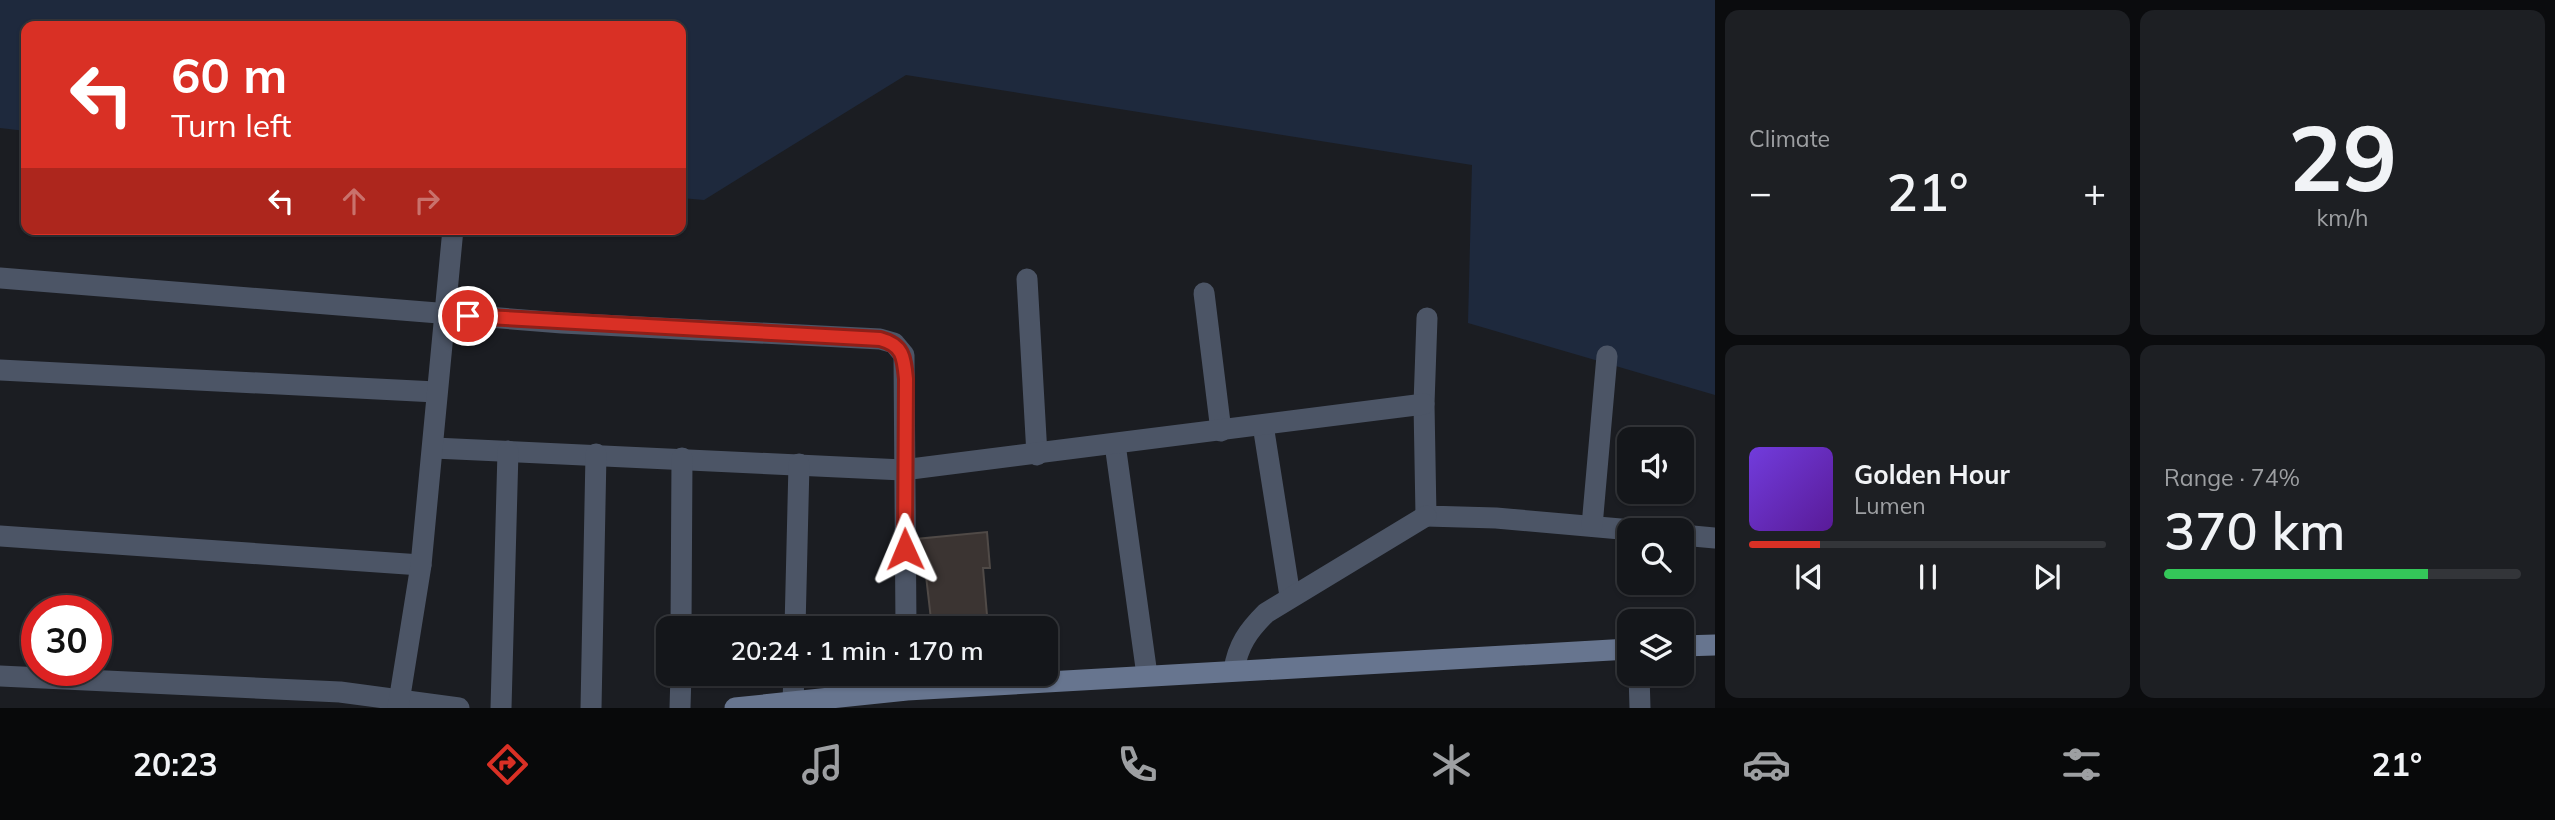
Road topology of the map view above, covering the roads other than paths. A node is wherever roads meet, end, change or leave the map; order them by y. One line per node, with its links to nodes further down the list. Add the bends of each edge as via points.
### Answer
1 (452, 235): 5 (street)
2 (0, 278): 5 (street)
3 (1027, 279): 17 (street)
4 (1205, 293): 12 (street)
5 (444, 314): 9 (street); 20 (street, via 894,343 904,355 906,379)
6 (1427, 318): 10 (street)
7 (1606, 356): 22 (street)
8 (0, 370): 9 (street)
9 (436, 392): 14 (street)
10 (1423, 404): 11 (street); 21 (street)
11 (1263, 425): 12 (street); 28 (street)
12 (1221, 431): 13 (street)
13 (1115, 444): 17 (street); 36 (street)
14 (433, 448): 15 (street); 27 (street)
15 (508, 451): 16 (street); 47 (street)
16 (596, 454): 18 (street); 48 (street)
17 (1037, 455): 20 (street)
18 (682, 458): 19 (street); 29 (street)
19 (799, 464): 20 (street); 30 (street)
20 (903, 470): 31 (street)
21 (1426, 516): 22 (street); 28 (street)
22 (1591, 527): 23 (street)
23 (1617, 529)
24 (0, 536): 27 (street)
25 (1694, 536): 26 (street)
26 (1715, 538)
27 (421, 565): 44 (street)
28 (1290, 596): 35 (street, via 1248,631 1237,649)
29 (681, 616)
30 (795, 616)
31 (906, 616)
32 (1715, 645): 33 (main road)
33 (1694, 646)
34 (1617, 650): 35 (main road)
35 (1234, 670): 36 (main road)
36 (1147, 675): 38 (main road)
37 (0, 676): 44 (street, via 340,692)
38 (1058, 678)
39 (681, 686): 49 (street)
40 (789, 686): 45 (street)
41 (901, 686): 43 (main road)
42 (1639, 686): 51 (street)
43 (880, 700): 45 (main road)
44 (398, 704): 46 (street)
45 (782, 704): 50 (main road)
46 (459, 708)
47 (501, 708)
48 (591, 708)
49 (680, 708)
50 (735, 708)
51 (1640, 708)

